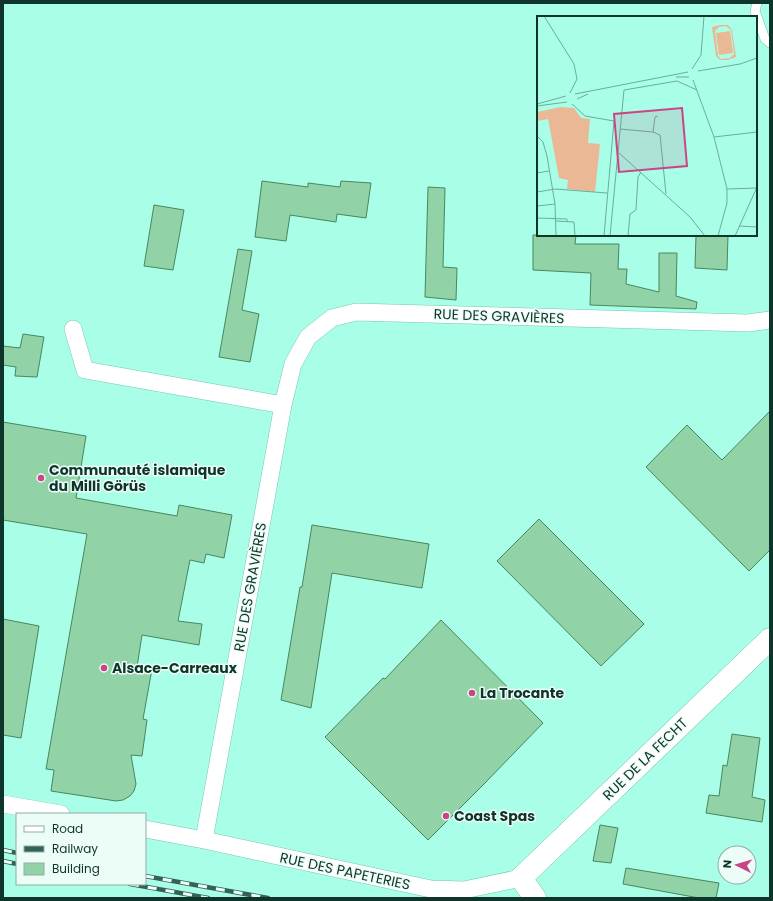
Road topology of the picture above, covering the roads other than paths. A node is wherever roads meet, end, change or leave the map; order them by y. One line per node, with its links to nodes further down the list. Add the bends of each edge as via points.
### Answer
1 (756, 3): 2 (lane, via 765,39)
2 (770, 43)
3 (770, 320): 5 (street, RUE DES GRAVIÈRES, via 741,323 356,312 332,318 308,337 293,364)
4 (73, 329): 5 (street, via 85,370)
5 (283, 405): 10 (street, RUE DES GRAVIÈRES)
6 (770, 639): 11 (street, RUE DE LA FECHT)
7 (3, 804): 8 (street)
8 (54, 813)
9 (146, 829): 10 (street, RUE DES PAPETERIES)
10 (204, 840): 11 (street, RUE DES PAPETERIES, via 431,889 464,890)
11 (521, 878): 12 (street)
12 (535, 898)

